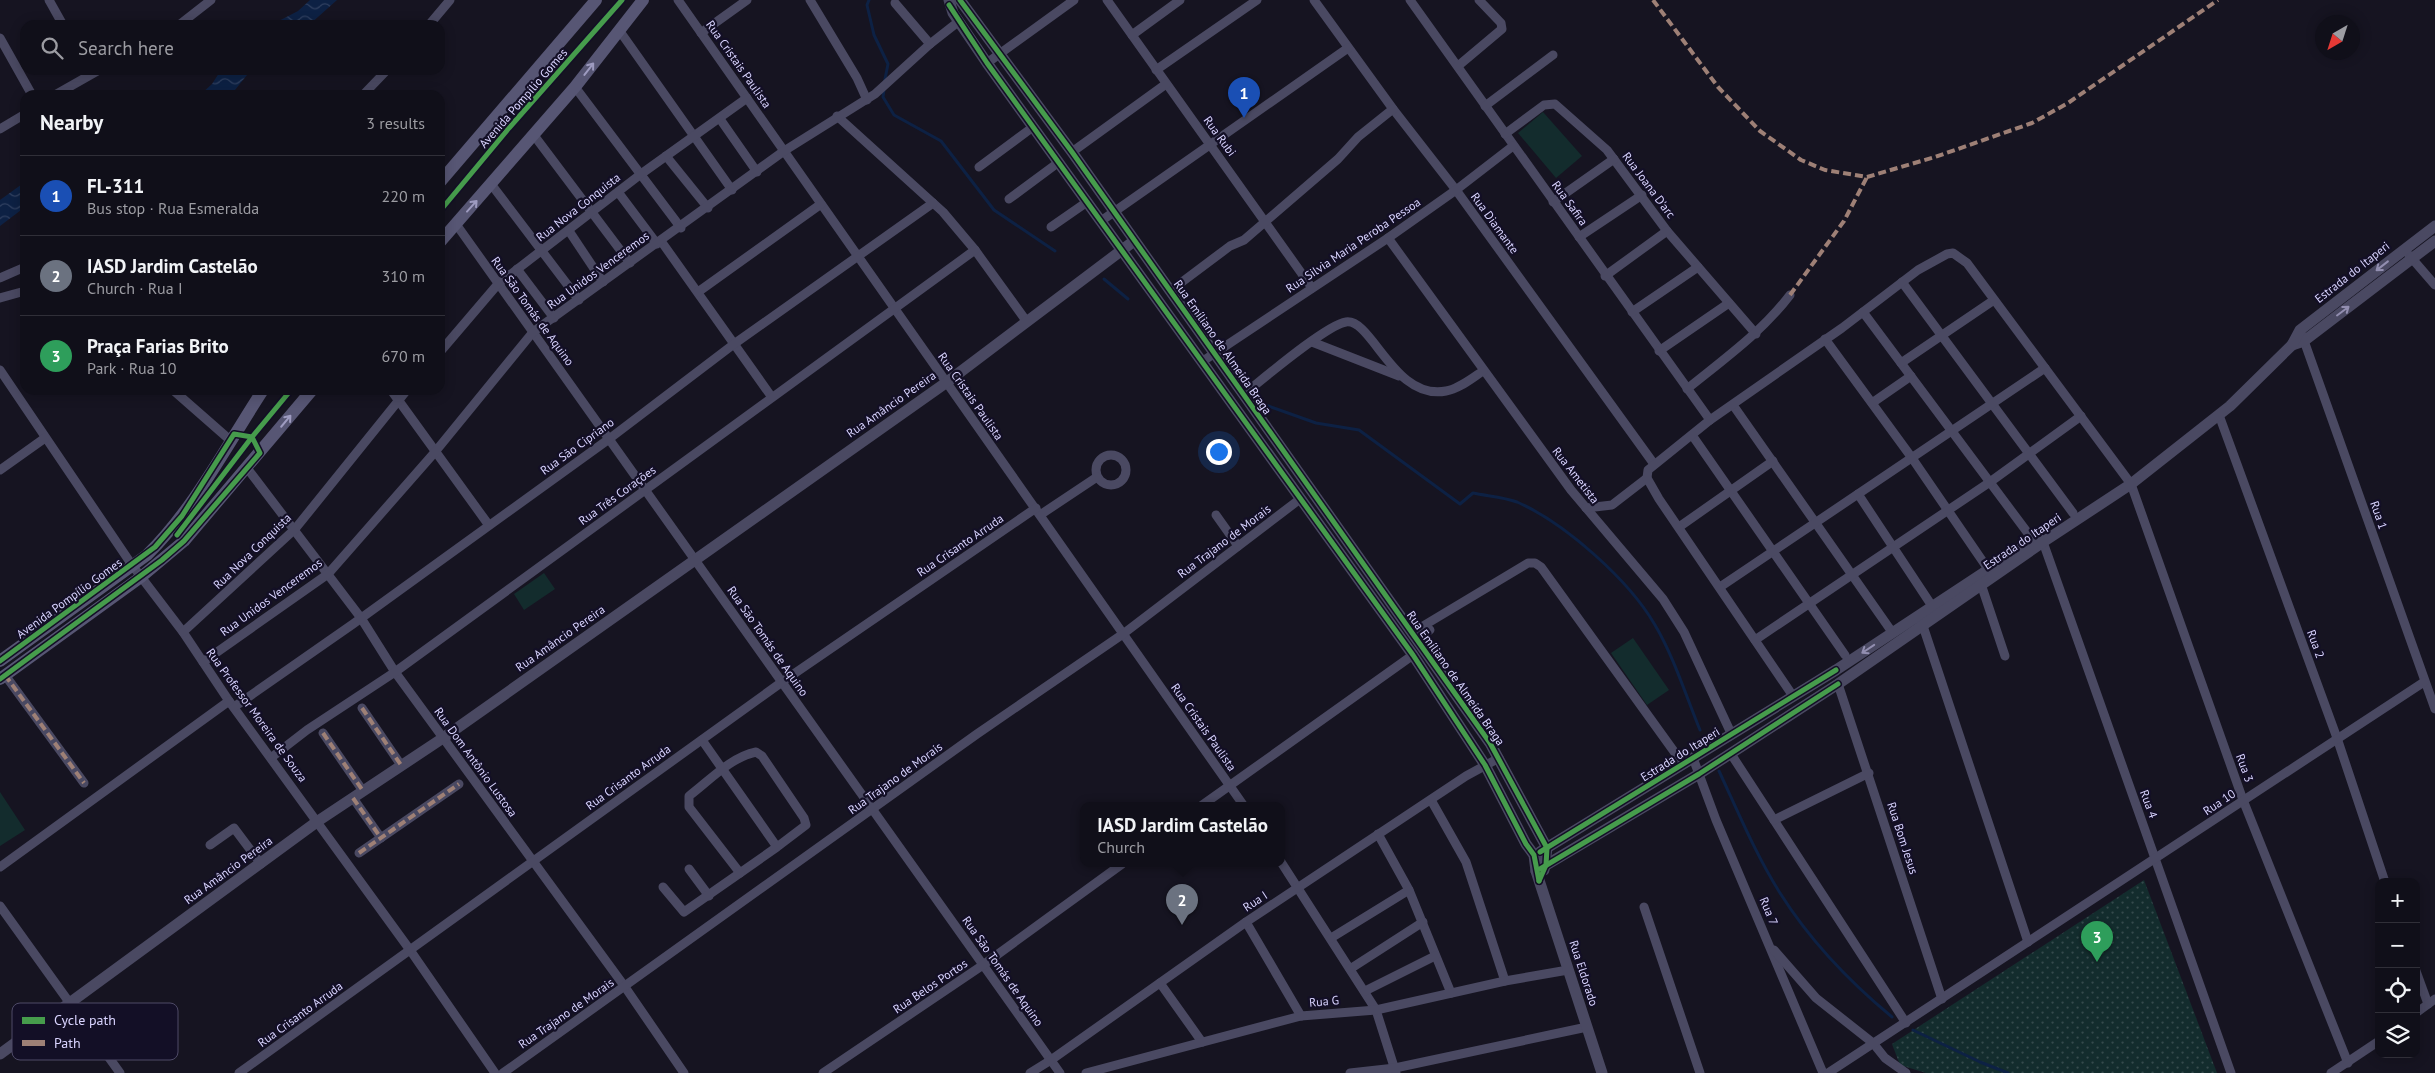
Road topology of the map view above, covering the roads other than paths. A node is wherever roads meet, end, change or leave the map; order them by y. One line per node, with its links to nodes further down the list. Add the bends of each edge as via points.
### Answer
1 (49, 0): 19 (street)
2 (211, 0): 20 (street)
3 (450, 0): 21 (street)
4 (596, 0): 65 (main road, Avenida Pompílio Gomes)
5 (643, 0): 23 (main road)
6 (678, 0): 24 (street, Rua Cristais Paulista)
7 (747, 0): 24 (street)
8 (810, 0): 44 (street, via 857,78)
9 (1074, 0): 18 (street)
10 (1107, 0): 25 (street, Rua Rubi)
11 (1180, 0): 25 (street)
12 (1258, 0): 33 (street)
13 (1314, 0): 28 (street, Rua Diamante)
14 (1410, 0): 32 (street, Rua Safira)
15 (1479, 0): 32 (street, via 1501,23 1502,29)
16 (954, 1): 22 (street, Rua Emíliano de Almeida Braga); 29 (street, Rua Emíliano de Almeida Braga)
17 (895, 3): 27 (street)
18 (1062, 3): 29 (street)
19 (60, 20)
20 (185, 20)
21 (433, 20)
22 (958, 22): 27 (street, Rua Unidos Venceremos); 31 (street, Rua Emíliano de Almeida Braga)
23 (619, 30): 39 (main road, one-way to 23); 54 (street)
24 (701, 33): 43 (street, Rua Cristais Paulista)
25 (1132, 35): 33 (street, Rua Rubi)
26 (0, 38): 34 (street)
27 (930, 44): 44 (street, Rua Unidos Venceremos)
28 (1348, 48): 46 (street, Rua Diamante); 55 (street)
29 (999, 55): 31 (street); 58 (street, Rua Emíliano de Almeida Braga)
30 (1553, 55): 45 (street)
31 (987, 63): 50 (street, Rua Emíliano de Almeida Braga)
32 (1458, 66): 45 (street, Rua Safira)
33 (1156, 70): 38 (street, Rua Rubi)
34 (20, 74)
35 (21, 75): 40 (street)
36 (86, 75): 41 (street)
37 (382, 75): 42 (street)
38 (1166, 84): 55 (street, Rua Rubi); 58 (street)
39 (575, 87): 52 (main road); 64 (street)
40 (29, 90)
41 (63, 90)
42 (368, 90)
43 (747, 98): 49 (street, Rua Nova Conquista); 57 (street, Rua Cristais Paulista)
44 (866, 100): 47 (street, Rua Unidos Venceremos)
45 (1485, 106): 53 (street, Rua Safira)
46 (1392, 109): 68 (street, Rua Diamante); 80 (street)
47 (837, 116): 57 (street, Rua Unidos Venceremos); 74 (street)
48 (20, 117): 51 (street)
49 (720, 119): 54 (street, Rua Nova Conquista); 63 (street)
50 (1033, 127): 61 (street, Rua Emíliano de Almeida Braga); 62 (street)
51 (0, 129)
52 (533, 134): 66 (main road); 78 (street)
53 (1505, 134): 56 (street, Rua Safira); 60 (street, Rua Joana D'arc, via 1544,105 1555,104)
54 (694, 137): 59 (street, Rua Nova Conquista); 67 (street)
55 (1211, 144): 77 (street); 80 (street, Rua Rubi)
56 (1513, 146): 68 (street, Rua Silvia Maria Peroba Pessoa); 73 (street, Rua Safira)
57 (784, 151): 63 (street, Rua Unidos Venceremos); 75 (street, Rua Cristais Paulista)
58 (1072, 152): 77 (street, Rua Emíliano de Almeida Braga)
59 (666, 156): 64 (street, Rua Nova Conquista); 76 (street)
60 (1614, 159): 70 (street, Rua Joana D'arc); 73 (street)
61 (1059, 162): 71 (street); 72 (street, Rua Emíliano de Almeida Braga)
62 (979, 167)
63 (757, 172): 67 (street, Rua Unidos Venceremos)
64 (641, 174): 69 (street, Rua Nova Conquista); 84 (street)
65 (445, 176)
66 (492, 184): 81 (main road, one-way to 66); 94 (street)
67 (732, 190): 76 (street, Rua Unidos Venceremos)
68 (1456, 190): 89 (street, Rua Silvia Maria Peroba Pessoa); 167 (street, Rua Diamante)
69 (618, 192): 78 (street, Rua Nova Conquista); 92 (street)
70 (1642, 195): 86 (street, Rua Joana D'arc); 88 (street)
71 (1008, 199)
72 (1087, 202): 79 (street, Rua Emíliano de Almeida Braga); 83 (street)
73 (1554, 202): 88 (street, Rua Safira)
74 (933, 203): 95 (street); 97 (street, Rua São Cipriano)
75 (821, 204): 97 (street, Rua Cristais Paulista); 112 (street)
76 (708, 208): 84 (street, Rua Unidos Venceremos)
77 (1114, 212): 79 (street); 90 (street, Rua Emíliano de Almeida Braga)
78 (592, 213): 85 (street, Rua Nova Conquista); 99 (street)
79 (1101, 221): 96 (street, Rua Emíliano de Almeida Braga)
80 (1265, 223): 109 (street, Rua Rubi); 110 (street)
81 (456, 224): 87 (main road); 107 (street, Rua São Tomás de Aquino)
82 (2435, 226): 93 (street, Estrada do Itaperi)
83 (1051, 227)
84 (681, 228): 92 (street, Rua Unidos Venceremos)
85 (568, 231): 94 (street, Rua Nova Conquista); 105 (street)
86 (1667, 231): 100 (street, Rua Joana D'arc); 103 (street)
87 (445, 236)
88 (1579, 237): 103 (street, Rua Safira)
89 (1388, 238): 109 (street, Rua Silvia Maria Peroba Pessoa); 137 (street, Rua Ametista)
90 (1134, 241): 96 (street, Rua Amâncio Pereira); 110 (street, Rua Emíliano de Almeida Braga)
91 (2435, 241): 98 (street, Estrada do Itaperi)
92 (659, 242): 99 (street, Rua Unidos Venceremos); 112 (street)
93 (2404, 249): 98 (street); 126 (street, Estrada do Itaperi, one-way to 126)
94 (543, 250): 101 (street, Rua Nova Conquista); 115 (street)
95 (975, 250): 118 (street, Rua Três Corações); 122 (street)
96 (1122, 250): 122 (street, Rua Amâncio Pereira); 133 (street, Rua Emíliano de Almeida Braga)
97 (858, 257): 118 (street, Rua Cristais Paulista); 129 (street, Rua São Cipriano)
98 (2412, 259): 108 (street); 126 (street, Estrada do Itaperi, one-way to 98)
99 (630, 263): 105 (street, Rua Unidos Venceremos)
100 (1698, 267): 117 (street, Rua Joana D'arc); 119 (street)
101 (518, 268): 107 (street, Rua Nova Conquista); 121 (street)
102 (20, 269): 104 (street)
103 (1605, 276): 119 (street, Rua Safira)
104 (0, 278)
105 (603, 282): 115 (street, Rua Unidos Venceremos)
106 (1902, 282): 116 (street, Rua 3, via 1929,263 1953,253 1967,263); 120 (street); 125 (street)
107 (498, 284): 123 (street, Rua São Tomás de Aquino); 130 (street, Rua Nova Conquista)
108 (2435, 285)
109 (1312, 288): 132 (street, Rua Silvia Maria Peroba Pessoa)
110 (1170, 291): 132 (street, Rua Emíliano de Almeida Braga)
111 (20, 292): 114 (street)
112 (698, 292): 129 (street)
113 (1790, 295): 124 (street)
114 (0, 298)
115 (579, 300): 121 (street, Rua Unidos Venceremos)
116 (1994, 300): 125 (street); 135 (street, Rua 3)
117 (1729, 303): 124 (street, Rua Joana D'arc); 131 (street)
118 (895, 309): 140 (street, Rua Cristais Paulista); 148 (street, Rua Três Corações)
119 (1632, 312): 131 (street, Rua Safira)
120 (1863, 312): 127 (street); 134 (street, Rua 4)
121 (554, 318): 123 (street, Rua Unidos Venceremos)
122 (1027, 322): 140 (street, Rua Amâncio Pereira)
123 (533, 332): 159 (street, Rua São Tomás de Aquino); 161 (street, Rua Unidos Venceremos)
124 (1756, 334): 141 (street)
125 (1942, 335): 134 (street); 151 (street)
126 (2302, 335): 153 (street, Estrada do Itaperi); 214 (street, Rua 1)
127 (1825, 339): 150 (street); 152 (street)
128 (1312, 342): 138 (street); 138 (street, via 1340,324 1352,322); 142 (street)
129 (734, 344): 148 (street); 159 (street, Rua São Cipriano)
130 (445, 346)
131 (1659, 351): 141 (street, Rua Safira)
132 (1214, 352): 133 (street, Rua Silvia Maria Peroba Pessoa); 142 (street, Rua Emíliano de Almeida Braga)
133 (1203, 360): 174 (street, Rua Emíliano de Almeida Braga)
134 (1901, 364): 139 (street, Rua 4)
135 (2045, 368): 151 (street); 154 (street, Rua 3)
136 (0, 370): 158 (street, Rua Professor Moreira de Souza)
137 (1483, 371): 138 (street, via 1445,392 1430,391); 175 (street, Rua Ametista)
138 (1400, 376)
139 (1911, 376): 150 (street); 156 (street, Rua 4)
140 (947, 382): 177 (street, Rua Cristais Paulista); 188 (street, Rua Amâncio Pereira)
141 (1687, 389): 155 (street, Rua Safira)
142 (1244, 394): 204 (street, Rua Emíliano de Almeida Braga)
143 (179, 395): 160 (street)
144 (260, 395): 160 (main road, Avenida Pompílio Gomes)
145 (308, 395): 165 (main road, Avenida Pompílio Gomes, one-way to 145)
146 (394, 395): 149 (street)
147 (402, 395): 149 (street, Rua Nova Conquista)
148 (771, 396): 171 (street, Rua Três Corações)
149 (398, 400): 161 (street); 183 (street, Rua Nova Conquista)
150 (1872, 403): 163 (street)
151 (1992, 404): 156 (street); 162 (street)
152 (1733, 405): 155 (street); 164 (street)
153 (2219, 415): 169 (street, Estrada do Itaperi); 223 (street, Rua 2)
154 (2081, 416): 162 (street); 169 (street, Rua 3)
155 (1710, 420): 157 (street)
156 (1952, 431): 163 (street); 170 (street, Rua 4)
157 (1692, 435): 167 (street); 172 (street)
158 (45, 438): 166 (street); 189 (street, Rua Professor Moreira de Souza)
159 (609, 439): 171 (street, Rua São Tomás de Aquino); 181 (street, Rua São Cipriano)
160 (230, 440): 189 (main road, Avenida Pompílio Gomes, via 182,516 156,547)
161 (435, 452): 181 (street); 191 (street, Rua Unidos Venceremos)
162 (2028, 454): 170 (street); 178 (street)
163 (1912, 458): 173 (street); 176 (street)
164 (1773, 461): 172 (street); 180 (street)
165 (247, 468): 183 (street, Rua Dom Antônio Lustosa); 193 (main road, Avenida Pompílio Gomes, via 184,541)
166 (0, 470)
167 (1649, 471): 175 (street, via 1612,505); 182 (street, Rua Diamante)
168 (1097, 477): 177 (street, Rua Crisanto Arruda)
169 (2129, 481): 178 (street, Estrada do Itaperi); 184 (street, Estrada do Itaperi); 239 (street, Rua 3)
170 (1990, 482): 176 (street); 184 (street, Rua 4)
171 (645, 490): 188 (street, Rua São Tomás de Aquino); 211 (street, Rua Três Corações)
172 (1731, 491): 182 (street); 187 (street)
173 (1858, 494): 180 (street); 186 (street)
174 (1300, 499): 185 (street, Rua Trajano de Morais); 206 (street, Rua Emíliano de Almeida Braga)
175 (1586, 508): 221 (street, Rua Ametista, via 1663,599 1684,632)
176 (1948, 510): 186 (street); 190 (street)
177 (1038, 511): 203 (street, Rua Cristais Paulista); 213 (street, Rua Crisanto Arruda)
178 (2073, 513): 184 (street, Estrada do Itaperi)
179 (1216, 515): 185 (street)
180 (1816, 522): 187 (street); 192 (street)
181 (488, 524): 198 (street, Rua São Cipriano)
182 (1679, 526): 195 (street, Rua Diamante)
183 (295, 529): 191 (street, Rua Dom Antônio Lustosa); 201 (street, Rua Nova Conquista)
184 (2038, 541): 190 (street, Estrada do Itaperi); 194 (street, Estrada do Itaperi); 252 (street, Rua 4)
185 (1238, 546): 203 (street, Rua Trajano de Morais)
186 (1893, 547): 192 (street); 197 (street)
187 (1773, 551): 195 (street); 196 (street)
188 (695, 560): 213 (street, Rua São Tomás de Aquino); 222 (street, Rua Amâncio Pereira)
189 (132, 565): 193 (street, Rua Professor Moreira de Souza); 209 (main road, Avenida Pompílio Gomes)
190 (1988, 569): 197 (street, Estrada do Itaperi)
191 (328, 574): 198 (street, Rua Dom Antônio Lustosa); 210 (street, Rua Unidos Venceremos)
192 (1852, 575): 196 (street); 202 (street)
193 (141, 577): 201 (street, Rua Professor Moreira de Souza); 212 (main road, Avenida Pompílio Gomes)
194 (1982, 584): 199 (street, Estrada do Itaperi); 208 (street)
195 (1720, 587): 205 (street, Rua Diamante)
196 (1809, 604): 205 (street); 207 (street)
197 (1932, 606): 199 (street, Estrada do Itaperi)
198 (360, 618): 211 (street, Rua Dom Antônio Lustosa); 217 (street, Rua São Cipriano)
199 (1921, 620): 202 (street, Estrada do Itaperi); 215 (street, Estrada do Itaperi); 271 (street)
200 (1430, 630): 204 (street)
201 (183, 632): 210 (street, Rua Professor Moreira de Souza)
202 (1892, 632): 216 (street, Estrada do Itaperi, one-way to 216)
203 (1123, 634): 236 (street, Rua Cristais Paulista); 242 (street, Rua Trajano de Morais)
204 (1415, 635): 227 (street, Rua Emíliano de Almeida Braga); 228 (street, Rua 7, via 1528,563 1535,563)
205 (1755, 640): 216 (street, Rua Diamante)
206 (1413, 655): 230 (street, Rua Emíliano de Almeida Braga); 236 (street)
207 (1845, 655)
208 (2005, 656)
209 (0, 661)
210 (203, 662): 217 (street, Rua Professor Moreira de Souza)
211 (395, 672): 222 (street, Rua Dom Antônio Lustosa); 226 (street, Rua Três Corações)
212 (3, 677): 234 (street)
213 (782, 682): 224 (street, Rua Crisanto Arruda); 242 (street, Rua São Tomás de Aquino)
214 (2424, 682): 218 (street, Rua 1); 223 (street, Rua 10)
215 (1838, 684): 225 (street, Estrada do Itaperi); 232 (street, Rua Bom Jesus)
216 (1793, 696): 221 (street, Estrada do Itaperi)
217 (232, 704): 226 (street, Rua Professor Moreira de Souza); 255 (street, Rua São Cipriano)
218 (2434, 705)
219 (362, 708): 229 (street)
220 (323, 733): 237 (street)
221 (1733, 733): 228 (street, Estrada do Itaperi)
222 (443, 738): 229 (street, Rua Amâncio Pereira); 253 (street, Rua Dom Antônio Lustosa)
223 (2337, 738): 239 (street, Rua 10); 261 (street, Rua 2)
224 (702, 740): 231 (street); 253 (street, Rua Crisanto Arruda)
225 (1731, 754): 233 (street, Estrada do Itaperi); 243 (street)
226 (272, 757): 244 (street, Rua Professor Moreira de Souza)
227 (1499, 758): 230 (street, Rua I); 249 (street, Rua Emíliano de Almeida Braga)
228 (1688, 761): 233 (street, Rua 7); 249 (street, Estrada do Itaperi)
229 (401, 765): 237 (street, Rua Amâncio Pereira)
230 (1485, 765): 238 (street, Rua I); 251 (street, Rua Emíliano de Almeida Braga)
231 (724, 769): 248 (street); 248 (street, via 746,754 756,752 762,756 806,825); 260 (street, via 690,796 688,802)
232 (1869, 773): 243 (street); 284 (street, Rua Bom Jesus)
233 (1699, 774): 259 (street, Estrada do Itaperi); 272 (street, Rua 7)
234 (84, 783)
235 (458, 784): 246 (street)
236 (1230, 786): 240 (street); 241 (street, Rua Cristais Paulista)
237 (358, 794): 244 (street, Rua Amâncio Pereira); 246 (street)
238 (1431, 800): 245 (street, Rua I); 279 (street, via 1466,862)
239 (2243, 800): 252 (street, Rua 10); 300 (street, Rua 3)
240 (1207, 802)
241 (1241, 802)
242 (873, 810): 275 (street, Rua São Tomás de Aquino); 281 (street, Rua Trajano de Morais)
243 (1774, 820): 291 (street)
244 (318, 821): 254 (street, Rua Amâncio Pereira); 273 (street, Rua Professor Moreira de Souza)
245 (1378, 834): 263 (street, Rua I); 264 (street)
246 (381, 838): 250 (street)
247 (210, 845): 254 (street, via 234,828)
248 (777, 847): 260 (street)
249 (1547, 848): 251 (street, Estrada do Itaperi); 259 (street)
250 (359, 853)
251 (1534, 855): 259 (street, Rua Emíliano de Almeida Braga)
252 (2155, 860): 271 (street, Rua 10); 317 (street, Rua 4)
253 (533, 861): 273 (street, Rua Crisanto Arruda); 281 (street, Rua Dom Antônio Lustosa)
254 (261, 864): 287 (street, Rua Amâncio Pereira)
255 (0, 867)
256 (1118, 867): 275 (street, Rua Belos Portos)
257 (1284, 867): 263 (street)
258 (689, 869): 265 (street)
259 (1540, 872): 277 (street, Rua Eldorado)
260 (740, 873): 265 (street)
261 (2384, 878)
262 (663, 887): 265 (street, via 684,912)
263 (1298, 888): 268 (street, Rua I); 270 (street)
264 (1409, 890): 269 (street); 270 (street)
265 (709, 896)
266 (0, 906): 286 (street)
267 (1644, 907): 313 (street)
268 (1246, 922): 280 (street, Rua I); 290 (street)
269 (1423, 922): 274 (street); 276 (street)
270 (1331, 938): 276 (street)
271 (2028, 942): 284 (street, Rua 10)
272 (1769, 944): 294 (street, via 1816,998); 314 (street, Rua 7)
273 (410, 950): 303 (street, Rua Crisanto Arruda); 304 (street, Rua Professor Moreira de Souza)
274 (1435, 956): 282 (street); 283 (street)
275 (983, 965): 299 (street, Rua São Tomás de Aquino); 307 (street, Rua Belos Portos)
276 (1350, 969): 282 (street)
277 (1568, 970): 279 (street, Rua G); 292 (street, Rua Eldorado)
278 (2420, 979): 285 (street)
279 (1505, 981): 283 (street, Rua G)
280 (1160, 983): 293 (street); 299 (street, Rua I)
281 (625, 987): 305 (street, Rua Trajano de Morais); 306 (street, Rua Dom Antônio Lustosa)
282 (1365, 991): 288 (street)
283 (1451, 993): 288 (street, Rua G)
284 (1942, 999): 291 (street, Rua 10)
285 (2431, 1002): 289 (street)
286 (70, 1003)
287 (72, 1003)
288 (1376, 1010): 290 (street, Rua G); 301 (street)
289 (2420, 1010)
290 (1301, 1016): 293 (street, Rua G)
291 (1906, 1023): 294 (street, Rua 10)
292 (1587, 1027): 301 (street); 312 (street, Rua Eldorado)
293 (1202, 1042): 310 (street, Rua G)
294 (1873, 1043): 315 (street, Rua 10); 316 (street, via 1885,1058)
295 (2375, 1044): 300 (street)
296 (12, 1046): 297 (street, Rua Amâncio Pereira)
297 (0, 1054)
298 (111, 1060): 302 (street)
299 (1051, 1060): 308 (street, Rua I); 309 (street, Rua São Tomás de Aquino)
300 (2348, 1063): 318 (street)
301 (1396, 1070): 311 (street)
302 (120, 1073)
303 (239, 1073)
304 (495, 1073)
305 (503, 1073)
306 (684, 1073)
307 (823, 1073)
308 (1030, 1073)
309 (1060, 1073)
310 (1086, 1073)
311 (1350, 1073)
312 (1602, 1073)
313 (1700, 1073)
314 (1823, 1073)
315 (1828, 1073)
316 (1906, 1073)
317 (2231, 1073)
318 (2331, 1073)

